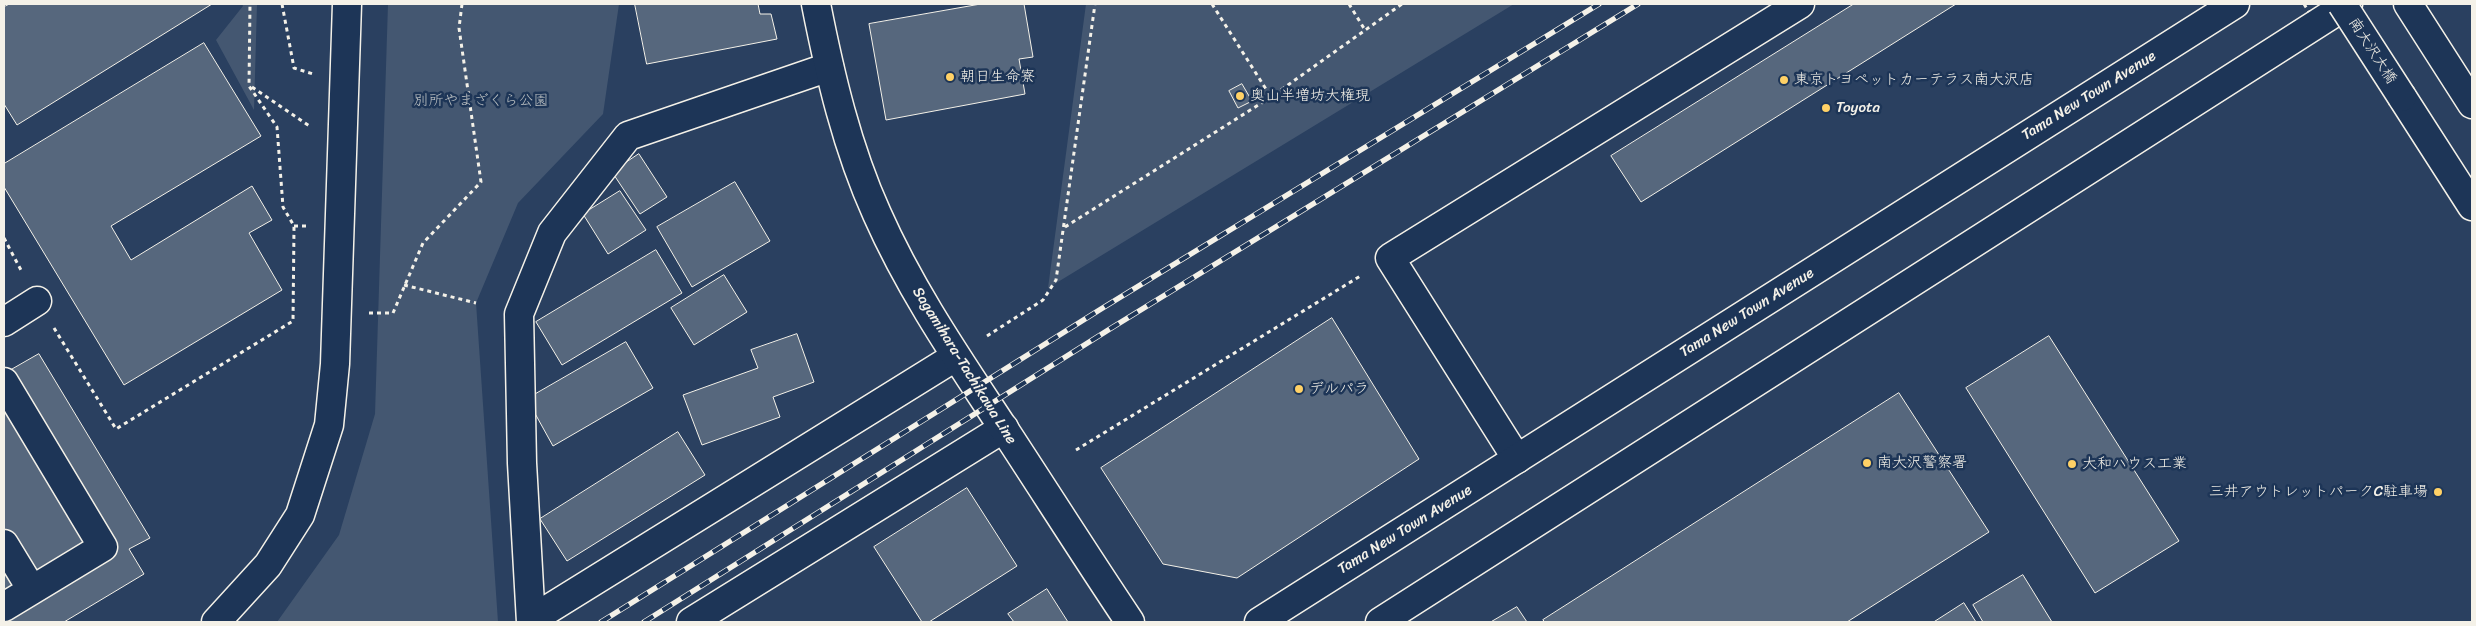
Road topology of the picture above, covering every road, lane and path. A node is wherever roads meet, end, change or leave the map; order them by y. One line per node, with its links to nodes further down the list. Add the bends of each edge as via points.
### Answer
1 (250, 4): 18 (path)
2 (282, 4): 17 (path, via 294,68)
3 (347, 4): 41 (street, via 335,364 329,425 300,515 268,565)
4 (462, 4): 26 (path, via 459,28 481,182 423,243)
5 (816, 4): 16 (street, Sagamihara-Tachikawa Line)
6 (1096, 4): 23 (path)
7 (1212, 4): 19 (path)
8 (1349, 4): 15 (path)
9 (1402, 4): 15 (path)
10 (1800, 4): 25 (street)
11 (2235, 4): 36 (street, Tama New Town Avenue)
12 (2342, 4): 22 (street, 南大沢大橋, bridge)
13 (2348, 4): 45 (street)
14 (2408, 4): 20 (street)
15 (1366, 30): 19 (path)
16 (829, 67): 32 (street, Sagamihara-Tachikawa Line, via 876,212 896,254); 40 (street, via 628,136 552,233 519,314 522,463)
17 (321, 77)
18 (249, 86): 21 (path); 27 (path, via 277,127 283,207 294,226 293,321 116,429)
19 (1271, 96): 23 (path)
20 (2472, 104)
21 (320, 132)
22 (2472, 206)
23 (1065, 227): 31 (path, via 1056,280 1043,300)
24 (4, 238): 27 (path)
25 (1390, 258): 35 (path); 36 (street)
26 (404, 285): 28 (path); 29 (path, via 393,313)
27 (37, 301): 30 (street)
28 (476, 303)
29 (366, 313)
30 (4, 322)
31 (987, 336)
32 (955, 357): 34 (street, Sagamihara-Tachikawa Line); 40 (street)
33 (4, 382): 38 (street, via 104,547)
34 (1004, 428): 42 (street); 43 (street, Sagamihara-Tachikawa Line)
35 (1076, 450)
36 (1517, 459): 44 (street, Tama New Town Avenue)
37 (4, 544): 38 (street)
38 (32, 590): 39 (street)
39 (4, 607)
40 (531, 621)
41 (216, 622)
42 (691, 622)
43 (1130, 622)
44 (1259, 622)
45 (1380, 622)

